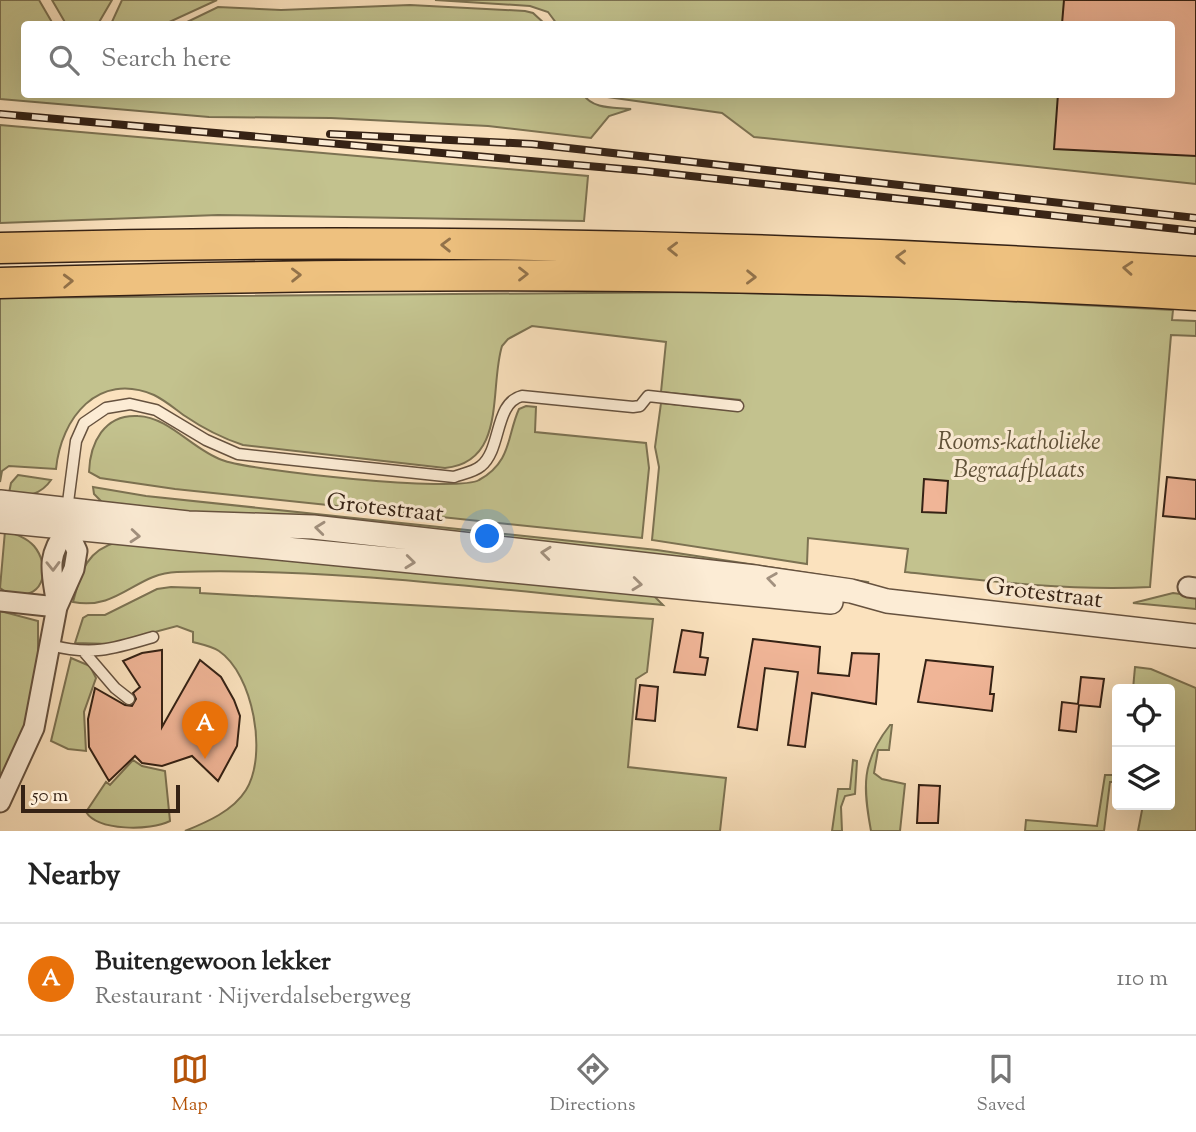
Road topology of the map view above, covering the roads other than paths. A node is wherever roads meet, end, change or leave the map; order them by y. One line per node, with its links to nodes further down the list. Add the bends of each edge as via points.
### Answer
1 (0, 248): 2 (main road, one-way to 1, via 732,250 289,241)
2 (1196, 272)
3 (0, 283): 4 (main road, one-way to 4, via 635,274)
4 (1196, 295)
5 (738, 406): 7 (lane, via 648,396 633,407 522,396 506,408 491,453 480,467 454,477 238,454 156,410 130,404 106,408 84,424 76,441)
6 (0, 502): 7 (street, Grotestraat)
7 (67, 520): 8 (street, Grotestraat); 10 (street, via 77,551); 11 (street, Grotestraat, via 847,604 887,601)
8 (0, 522)
9 (0, 601): 10 (street)
10 (57, 607): 13 (street)
11 (1196, 636)
12 (153, 637): 14 (lane)
13 (50, 645): 14 (lane); 16 (street, via 34,728)
14 (85, 653): 15 (lane)
15 (129, 699)
16 (0, 802)

